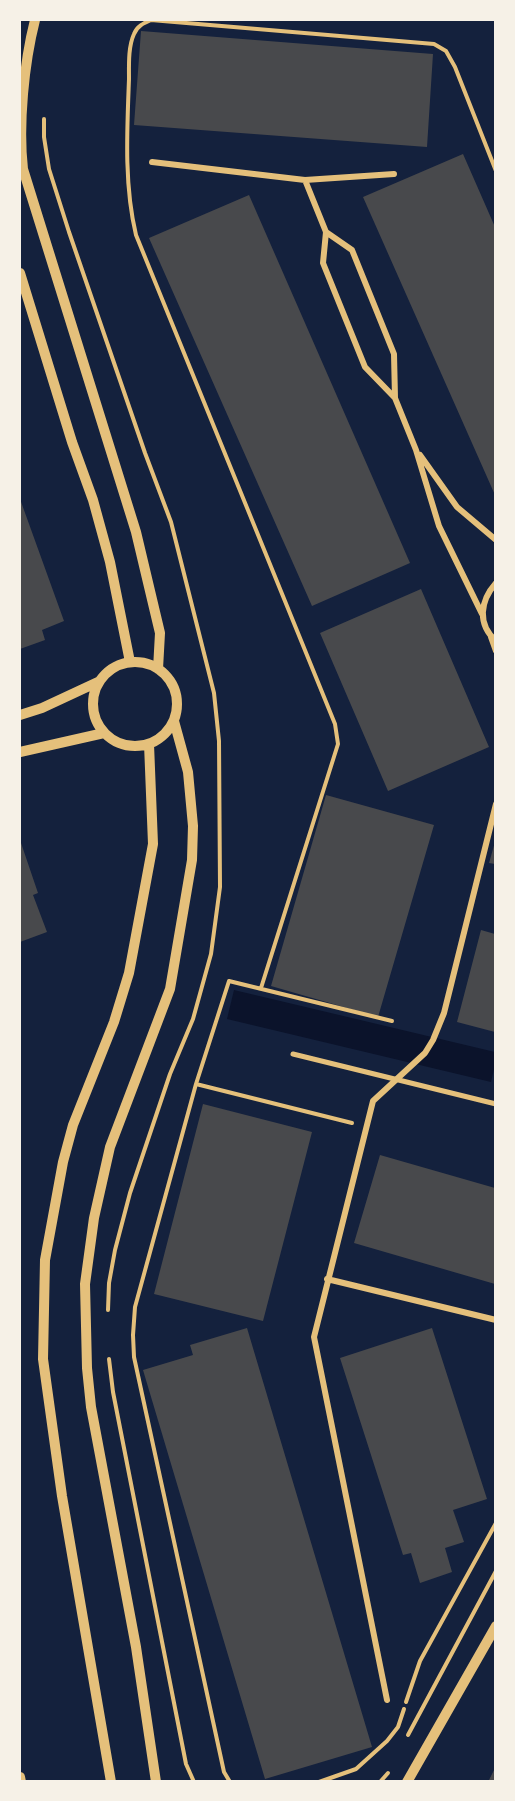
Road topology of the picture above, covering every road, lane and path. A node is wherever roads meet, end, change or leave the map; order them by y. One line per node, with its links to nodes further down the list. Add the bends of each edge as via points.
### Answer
1 (35, 20): 16 (street, via 20,142 23,169 136,532 160,633)
2 (152, 162): 5 (street)
3 (495, 171): 24 (path, via 455,67 446,51 434,44 151,20 133,34 128,148 136,235 335,724 338,744)
4 (394, 174): 5 (street)
5 (305, 180): 6 (street)
6 (326, 232): 8 (street, via 323,263 365,367); 8 (street, via 352,250 394,354)
7 (20, 273): 15 (street, via 93,500)
8 (395, 398): 9 (street)
9 (416, 450): 10 (street, via 457,507); 12 (street, via 439,526)
10 (495, 540)
11 (495, 583): 12 (street, via 483,602)
12 (482, 614): 13 (street, via 484,626)
13 (493, 639): 14 (street)
14 (495, 651)
15 (130, 662): 16 (street); 17 (street, via 113,668)
16 (158, 669): 19 (street, via 176,692)
17 (100, 681): 18 (street); 20 (street, via 93,708)
18 (20, 715)
19 (174, 721): 21 (street, via 164,735); 42 (street, via 188,772 192,860 170,988 110,1147 85,1284 91,1407 136,1647)
20 (104, 733): 21 (street, via 132,746); 22 (street)
21 (149, 744): 41 (street, via 153,844 129,973 73,1125 45,1260 43,1359)
22 (20, 752)
23 (495, 804): 27 (street, via 444,1013 425,1053)
24 (261, 988): 25 (path); 28 (path, via 229,981)
25 (392, 1021)
26 (293, 1054): 27 (street)
27 (396, 1080): 29 (street); 30 (street, via 373,1101)
28 (196, 1084): 30 (path); 43 (path, via 135,1307 134,1357 224,1772)
29 (495, 1104)
30 (366, 1126): 31 (street)
31 (327, 1279): 32 (street); 36 (street, via 314,1337)
32 (495, 1320)
33 (495, 1524): 44 (path, via 420,1661 398,1726 356,1769)
34 (495, 1571): 37 (path)
35 (495, 1626): 46 (street)
36 (387, 1700)
37 (402, 1745)
38 (392, 1766): 45 (path)
39 (20, 1777): 40 (street)
40 (21, 1782)
41 (111, 1782)
42 (156, 1782)
43 (231, 1782)
44 (319, 1782)
45 (380, 1782)
46 (407, 1782)

